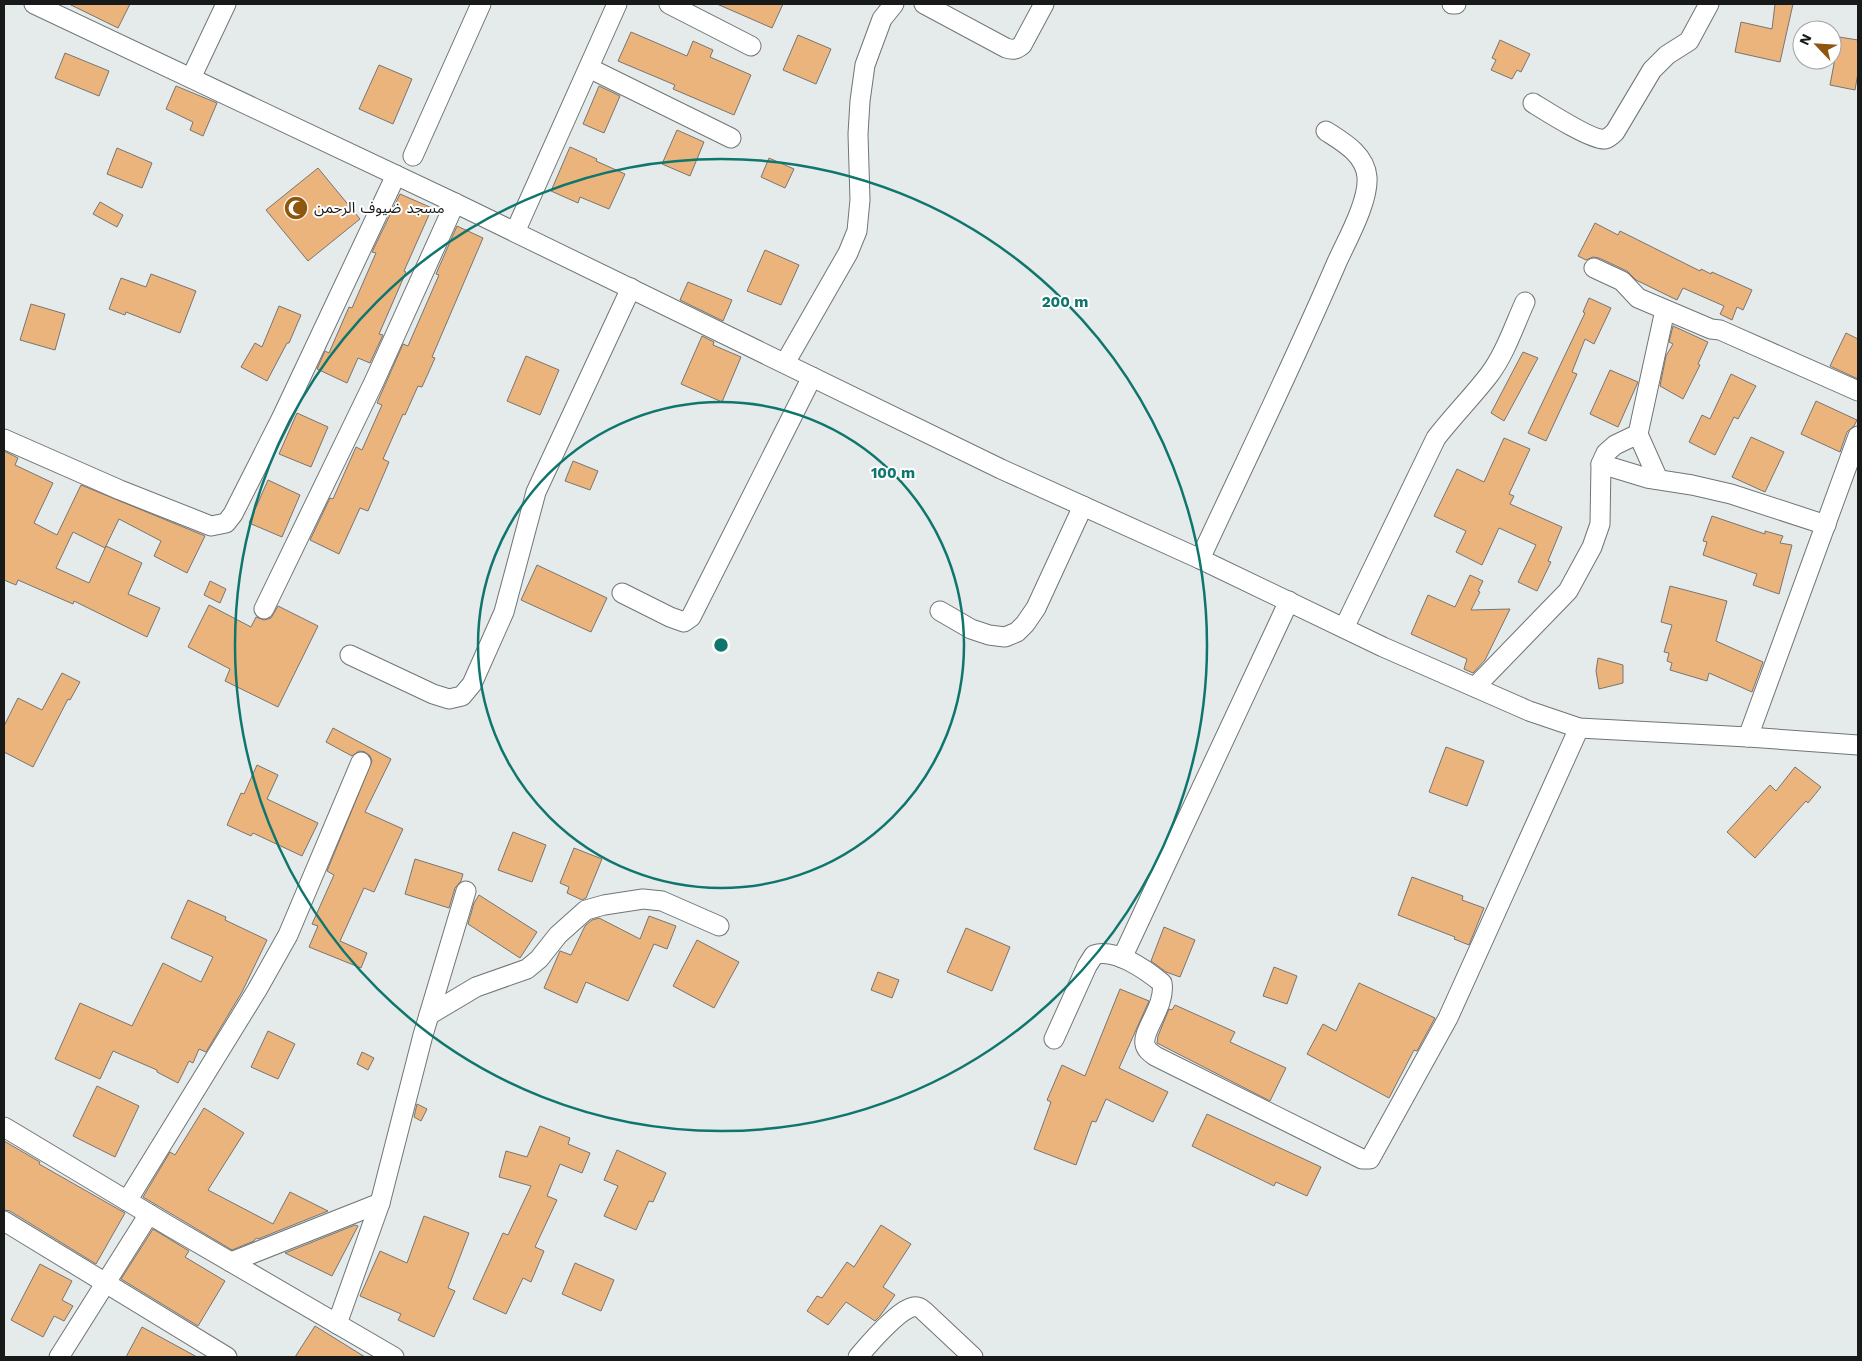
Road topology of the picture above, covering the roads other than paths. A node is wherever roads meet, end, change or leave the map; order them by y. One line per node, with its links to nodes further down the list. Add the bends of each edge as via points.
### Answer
1 (34, 4): 14 (street)
2 (226, 4): 14 (street)
3 (481, 4): 18 (street)
4 (617, 4): 13 (street)
5 (669, 4): 12 (street)
6 (894, 4): 26 (street, via 882,19 865,65 858,134 860,200 857,231 848,253)
7 (924, 4): 8 (street, via 1013,50 1022,45)
8 (1044, 4)
9 (1452, 4): 10 (street)
10 (1456, 4)
11 (1709, 4): 15 (street, via 1689,41 1667,55 1652,70 1615,132 1607,139 1586,133)
12 (751, 46)
13 (589, 68): 17 (street); 21 (street)
14 (191, 78): 19 (street)
15 (1533, 103)
16 (1326, 130): 36 (street, via 1351,146 1363,163 1367,176 1366,197)
17 (731, 138)
18 (413, 156)
19 (396, 175): 20 (street); 31 (street, via 282,418 226,523 211,526)
20 (455, 203): 21 (street); 39 (street, via 374,382)
21 (515, 232): 23 (street)
22 (1594, 268): 25 (street, via 1622,281 1638,298)
23 (631, 288): 26 (street); 42 (street, via 536,492 504,612 472,684 462,696 449,699)
24 (1525, 302): 41 (street, via 1489,375 1436,438)
25 (1665, 310): 28 (street, via 1720,330); 29 (street)
26 (785, 363): 27 (street)
27 (812, 377): 34 (street); 37 (street, via 691,618 684,622 670,617)
28 (1858, 392)
29 (1638, 434): 32 (street, via 1615,445); 33 (street)
30 (1858, 436): 35 (street)
31 (4, 438)
32 (1601, 464): 33 (street); 43 (street, via 1600,524 1592,547 1568,591)
33 (1658, 479): 35 (street, via 1730,494)
34 (1083, 506): 36 (street); 40 (street, via 1036,608 1017,632 989,636)
35 (1826, 525): 45 (street)
36 (1200, 559): 38 (street)
37 (622, 593)
38 (1288, 601): 41 (street); 50 (street)
39 (264, 608)
40 (940, 611)
41 (1344, 628): 43 (street)
42 (350, 654)
43 (1475, 687): 44 (street, via 1529,711)
44 (1579, 728): 45 (street); 50 (street, via 1448,1018 1370,1159 1362,1160 1148,1051 1145,1038 1164,990 1162,983)
45 (1748, 737): 46 (street)
46 (1858, 745)
47 (361, 762): 54 (street, via 288,935)
48 (466, 891): 51 (street)
49 (719, 926): 51 (street, via 662,901 643,899 586,910 527,969 476,986)
50 (1122, 958): 52 (street, via 1109,954 1094,956)
51 (430, 1015): 55 (street)
52 (1054, 1039)
53 (4, 1127): 54 (street)
54 (127, 1201): 56 (street)
55 (380, 1203): 58 (street); 60 (street)
56 (149, 1214): 58 (street); 59 (street)
57 (4, 1222): 59 (street)
58 (231, 1262): 60 (street)
59 (105, 1283): 61 (street); 62 (street)
60 (337, 1324): 63 (street)
61 (59, 1357)
62 (227, 1357)
63 (394, 1357)
64 (858, 1357): 65 (street, via 874,1337 914,1307 924,1310)
65 (973, 1357)

